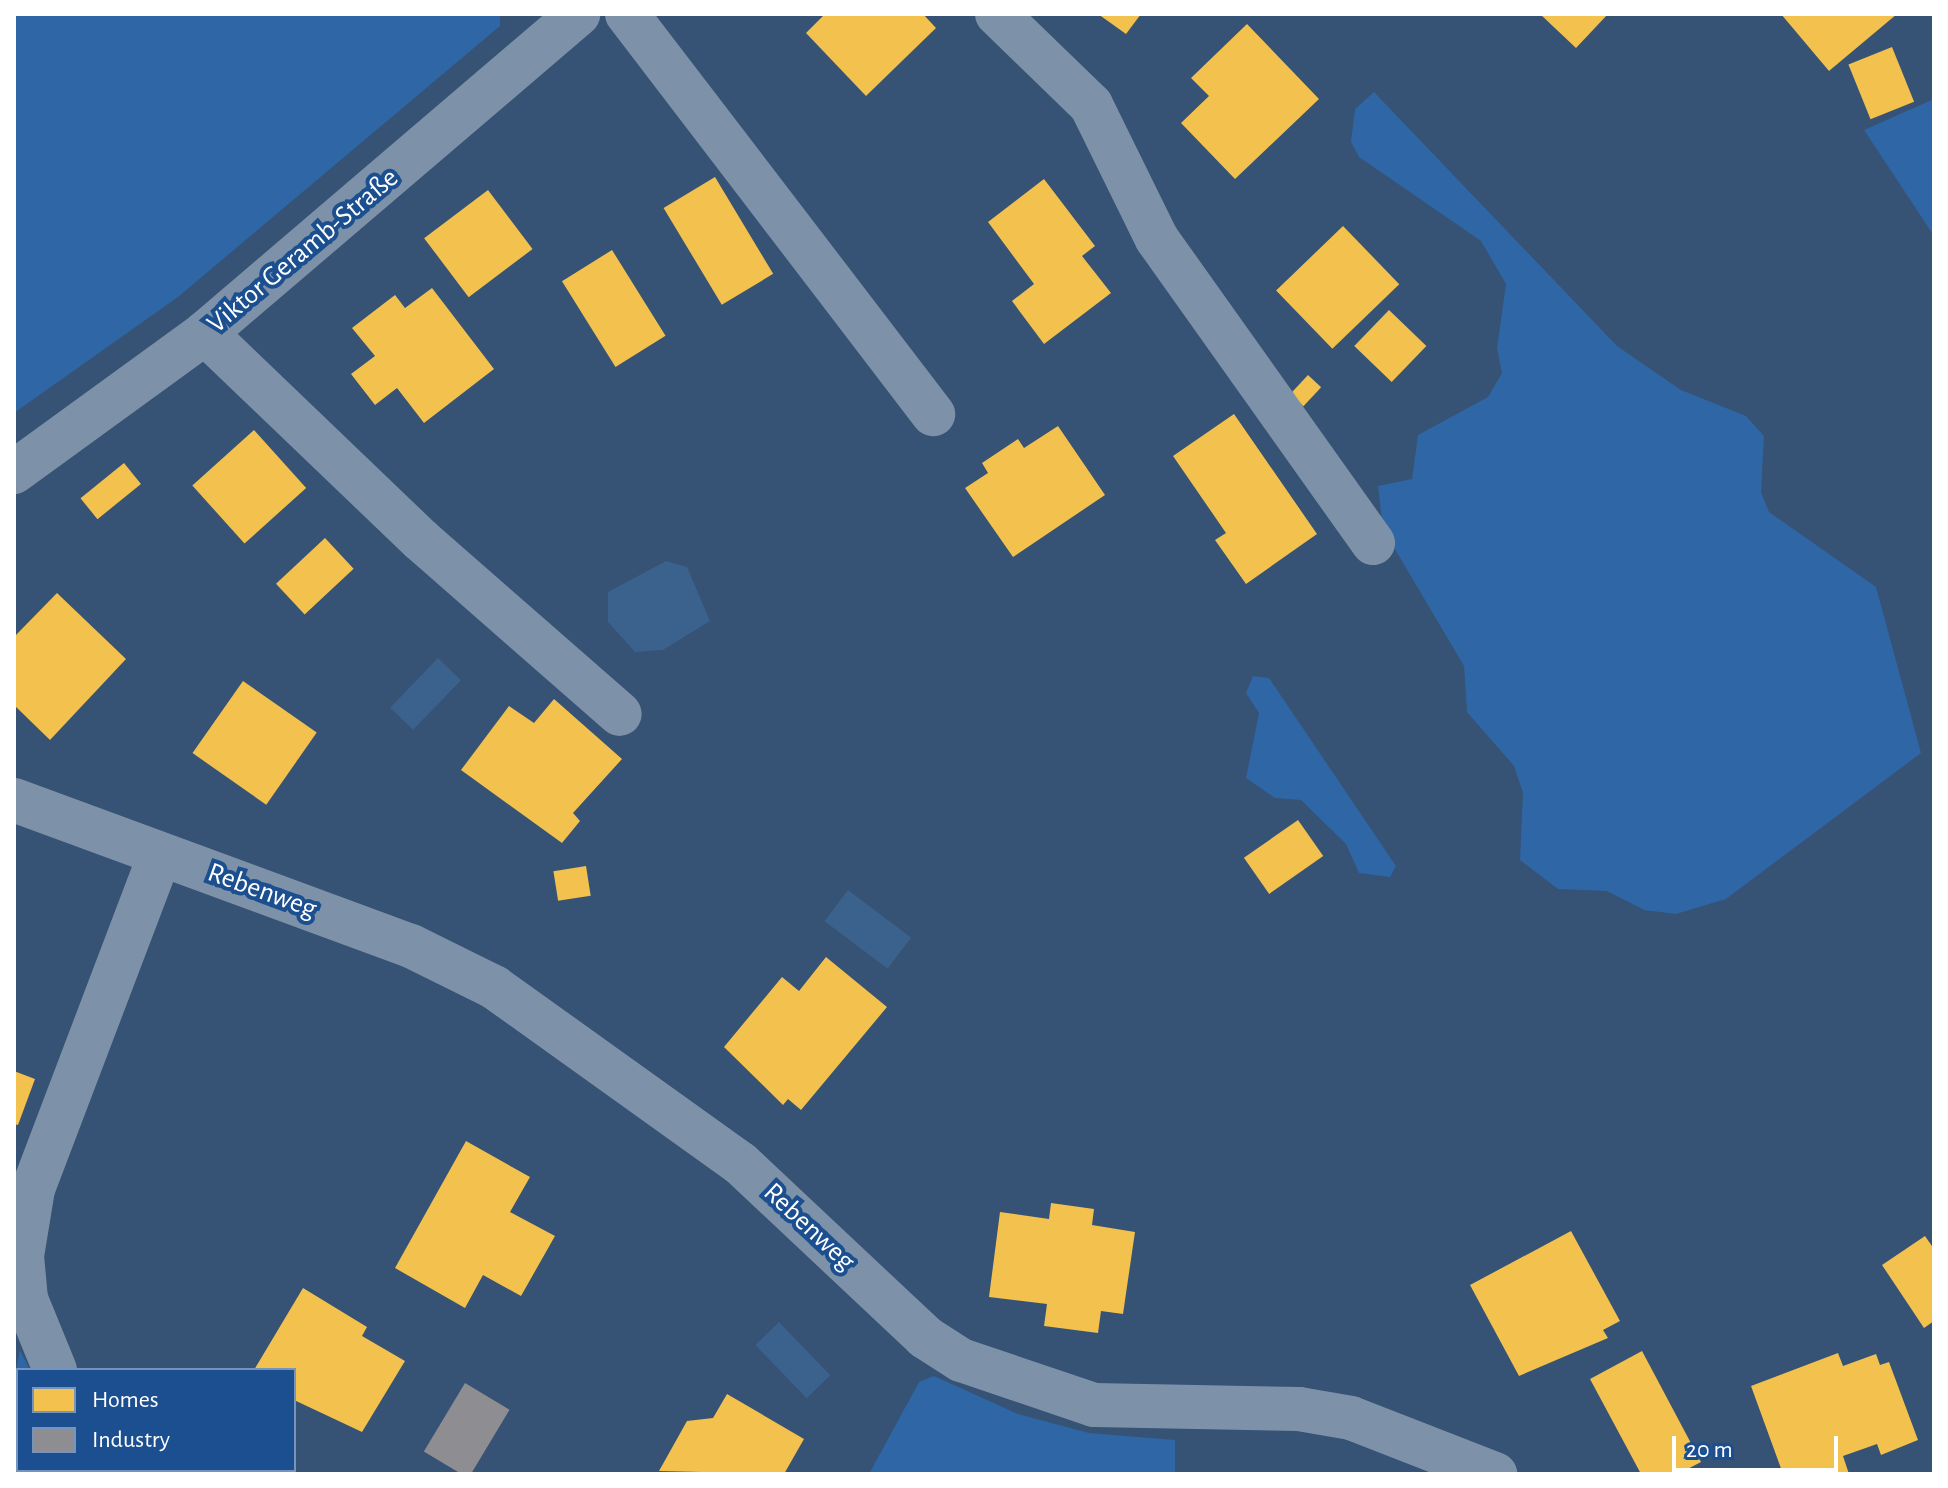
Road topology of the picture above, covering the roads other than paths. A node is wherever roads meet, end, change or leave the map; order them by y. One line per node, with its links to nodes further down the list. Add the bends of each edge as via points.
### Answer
1 (578, 14): 4 (street, Viktor Geramb-Straße)
2 (627, 14): 5 (street)
3 (997, 14): 7 (street, via 1091,105 1157,239)
4 (205, 333): 6 (street, Viktor Geramb-Straße); 8 (street, via 421,540)
5 (933, 414)
6 (14, 472)
7 (1373, 543)
8 (620, 714)
9 (14, 800): 10 (street, Rebenweg)
10 (160, 854): 11 (street, via 33,1189 22,1256 26,1299); 12 (street, Rebenweg, via 411,946 494,987 740,1163 925,1337 961,1360 1094,1405 1299,1409 1351,1418)
11 (54, 1368)
12 (1495, 1474)

